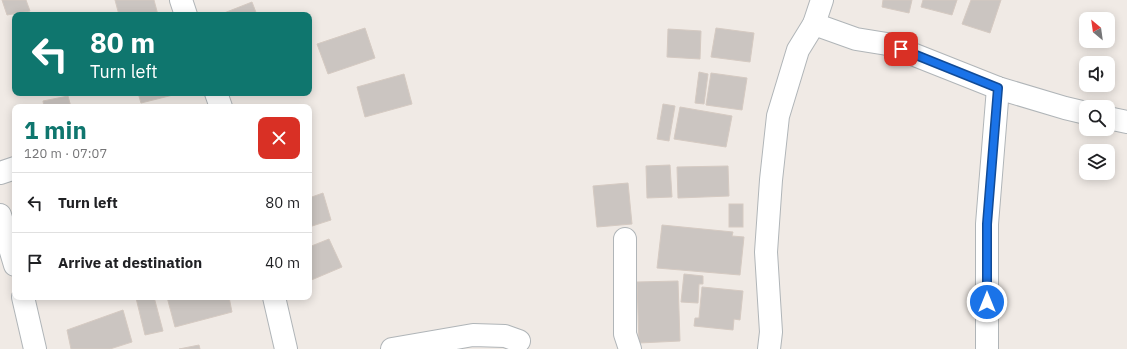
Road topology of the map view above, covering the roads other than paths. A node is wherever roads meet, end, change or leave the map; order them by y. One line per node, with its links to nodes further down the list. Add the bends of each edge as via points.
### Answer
1 (180, 0): 3 (street)
2 (822, 0): 4 (street)
3 (185, 12)
4 (814, 24): 5 (street, via 856,39 888,44); 21 (street, via 798,50 778,116 770,180 766,252 771,332)
5 (998, 88): 6 (street); 22 (street, via 987,224)
6 (1079, 111)
7 (1115, 119): 8 (street)
8 (1127, 122)
9 (12, 169): 10 (street)
10 (0, 173)
11 (0, 215): 13 (street)
12 (625, 239): 20 (street, via 625,334)
13 (12, 255)
14 (24, 300): 17 (street)
15 (275, 300): 18 (street)
16 (519, 341): 19 (street, via 505,336 473,335)
17 (36, 349)
18 (286, 349)
19 (392, 349)
20 (630, 349)
21 (769, 349)
22 (987, 349)

